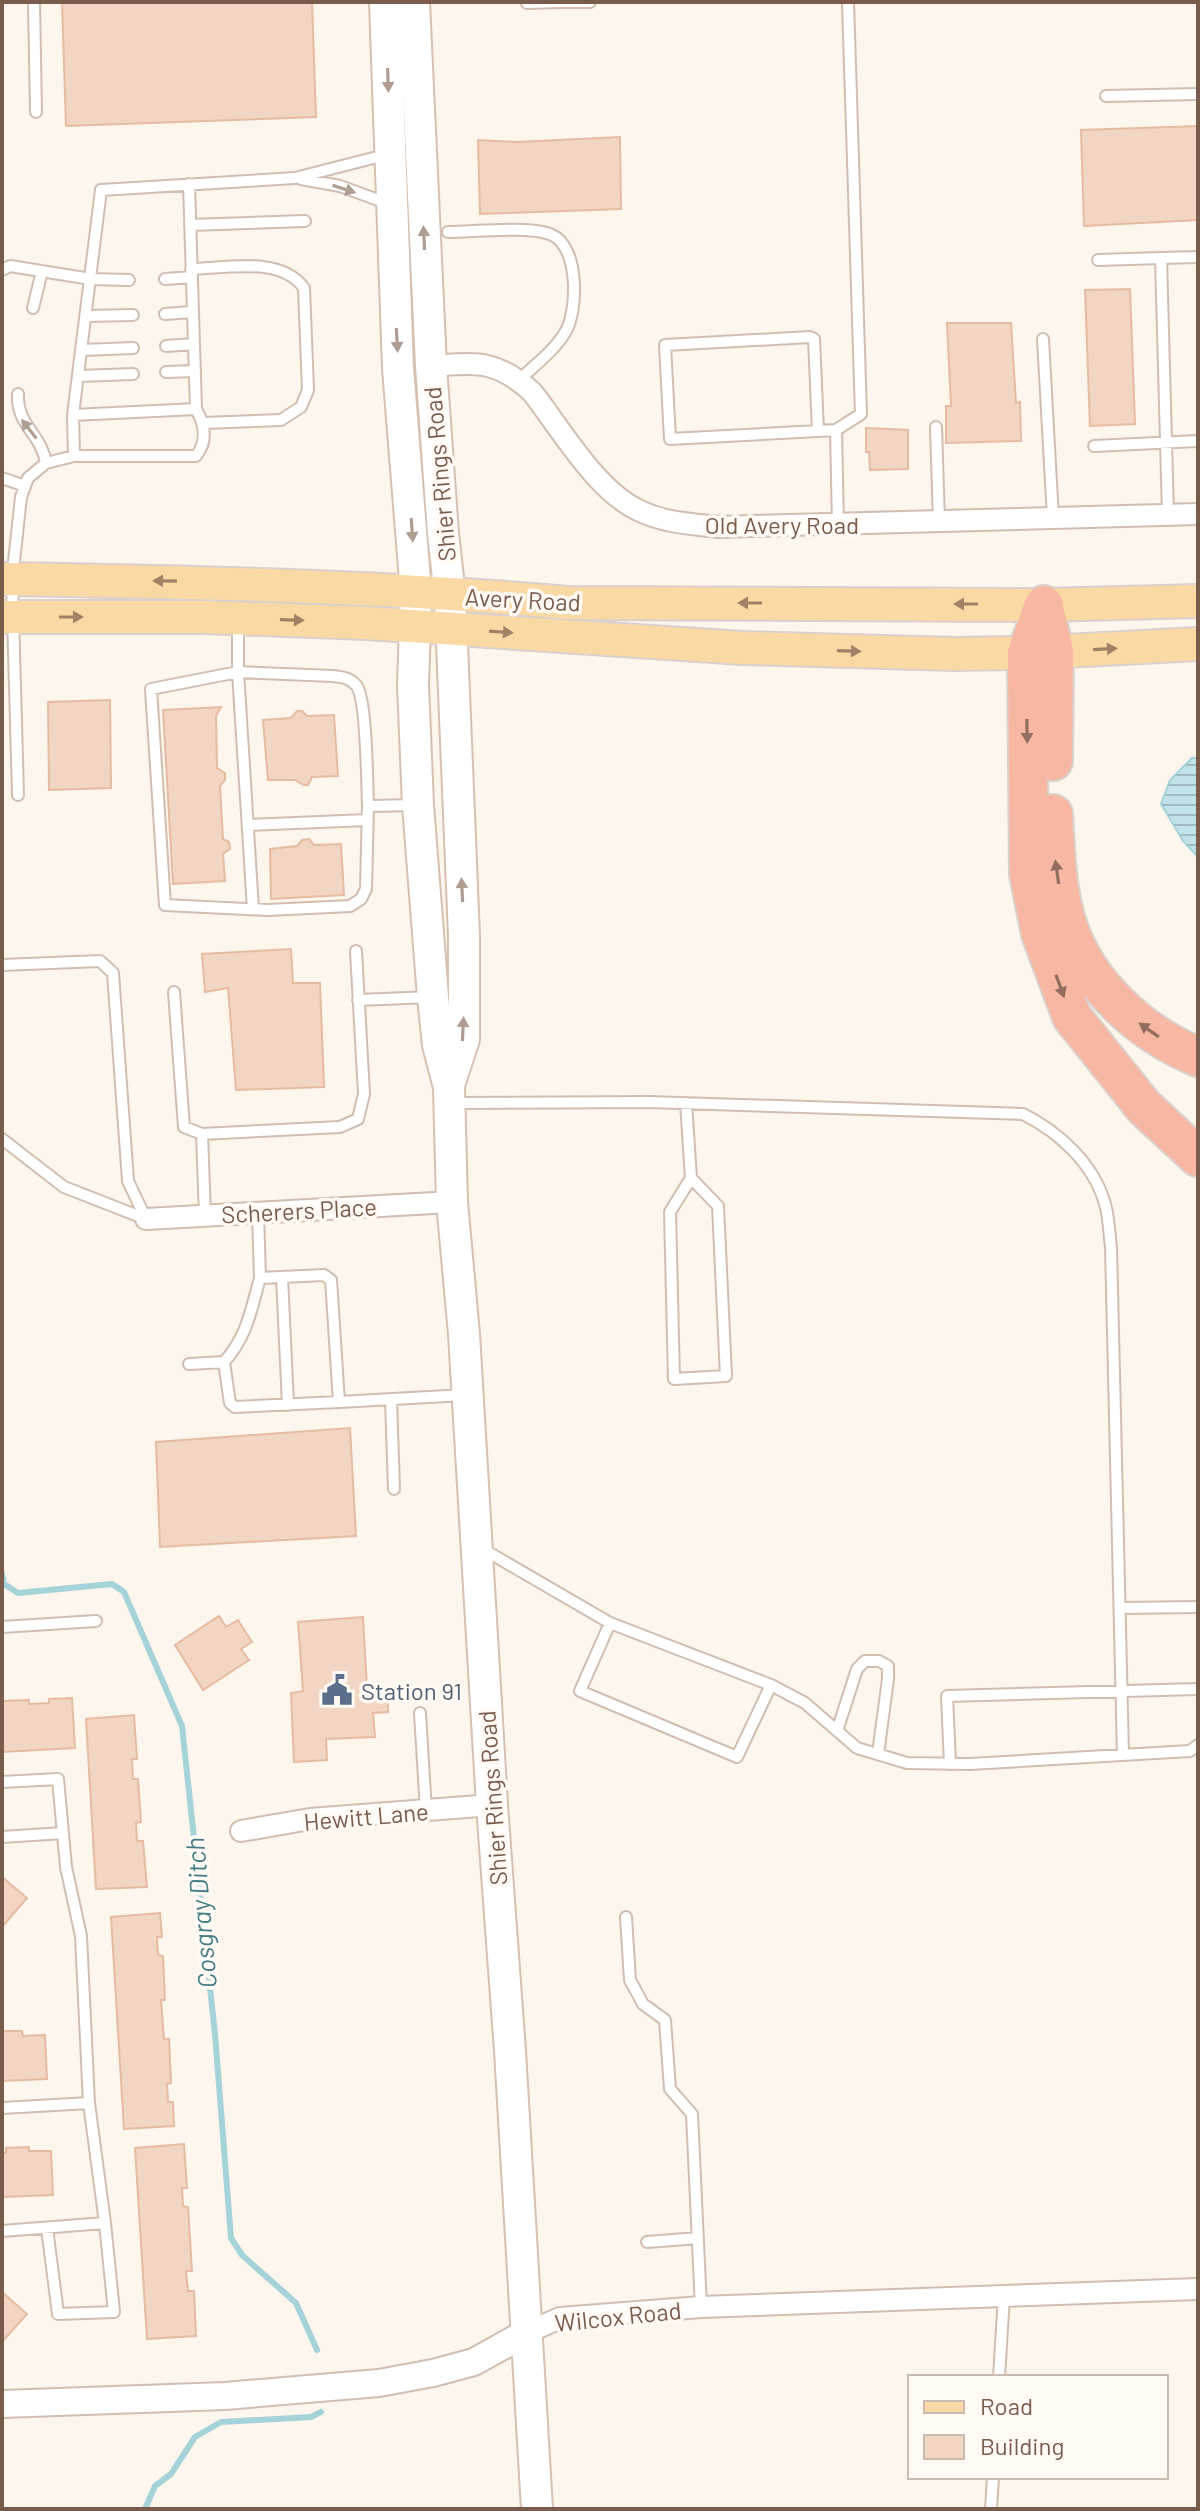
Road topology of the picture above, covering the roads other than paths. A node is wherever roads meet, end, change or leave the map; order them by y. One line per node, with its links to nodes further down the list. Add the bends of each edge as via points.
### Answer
1 (34, 2): 10 (lane)
2 (385, 2): 11 (main road, Shier Rings Road, one-way to 11)
3 (414, 2): 37 (main road, Shier Rings Road, one-way to 3)
4 (559, 2): 5 (lane); 7 (lane)
5 (590, 2)
6 (848, 2): 48 (lane, via 861,414)
7 (527, 3)
8 (1198, 94): 9 (lane)
9 (1106, 96)
10 (36, 112)
11 (391, 154): 12 (lane); 14 (main road, Shier Rings Road)
12 (295, 178): 13 (lane); 14 (lane, one-way to 14, via 340,186)
13 (189, 184): 16 (lane); 24 (lane, via 101,190)
14 (392, 205): 68 (main road, Shier Rings Road, one-way to 68, via 398,368)
15 (305, 221): 16 (lane)
16 (190, 225): 23 (lane)
17 (448, 232): 42 (lane, via 534,230 550,233 567,249 574,290 568,327)
18 (1198, 257): 19 (lane)
19 (1161, 258): 20 (lane); 51 (lane)
20 (1098, 260)
21 (2, 270): 22 (lane, via 10,266)
22 (42, 271): 24 (lane); 27 (lane)
23 (192, 273): 25 (lane); 28 (lane); 46 (lane, via 268,267 295,276 304,288 308,390 301,407 281,420)
24 (91, 279): 26 (lane); 31 (lane)
25 (165, 279)
26 (129, 280)
27 (33, 308)
28 (192, 312): 29 (lane); 33 (lane)
29 (165, 314)
30 (133, 315): 31 (lane)
31 (86, 316): 36 (lane)
32 (1043, 339): 59 (lane)
33 (194, 344): 34 (lane); 38 (lane)
34 (166, 346)
35 (133, 348): 36 (lane)
36 (82, 350): 41 (lane)
37 (431, 366): 42 (street, Old Avery Road, via 483,364); 63 (main road, Shier Rings Road)
38 (195, 371): 39 (lane); 44 (lane)
39 (166, 372)
40 (133, 374): 41 (lane)
41 (79, 376): 45 (lane)
42 (519, 380): 61 (street, Old Avery Road, via 599,479 637,510 662,520 719,527)
43 (18, 394): 54 (lane, one-way to 43, via 43,446 21,419)
44 (196, 409): 45 (lane); 46 (lane)
45 (73, 415): 53 (lane)
46 (204, 423): 53 (lane, via 203,448 196,456)
47 (936, 427): 60 (lane)
48 (836, 430): 49 (lane); 61 (lane)
49 (818, 431): 49 (lane, via 670,439 665,345 814,339)
50 (1198, 441): 51 (lane)
51 (1166, 442): 52 (lane); 58 (lane)
52 (1094, 446)
53 (74, 456): 54 (lane)
54 (46, 463): 56 (lane)
55 (2, 478): 56 (lane)
56 (25, 486): 62 (lane)
57 (1198, 514): 58 (street, Old Avery Road)
58 (1168, 515): 59 (street, Old Avery Road)
59 (1053, 518): 60 (street, Old Avery Road)
60 (939, 522): 61 (street, Old Avery Road)
61 (838, 525)
62 (7, 580): 66 (lane); 68 (main road, Avery Road, one-way to 62, via 208,582)
63 (450, 595): 65 (main road, Avery Road, one-way to 63, via 568,603); 68 (main road, Avery Road)
64 (1198, 601): 65 (main road, Avery Road)
65 (1044, 605): 70 (highway)
66 (7, 617): 67 (main road, Avery Road, one-way to 67); 72 (lane)
67 (238, 618): 68 (main road, Avery Road, one-way to 68); 71 (lane)
68 (426, 618): 70 (main road, Avery Road, one-way to 70, via 743,648); 73 (main road, Shier Rings Road, via 413,685); 80 (main road, Shier Rings Road, one-way to 68)
69 (1198, 644): 70 (main road, Avery Road, one-way to 69)
70 (1040, 652): 84 (highway, one-way to 70, via 1133,1019 1085,961 1067,925 1056,870); 89 (highway, one-way to 89, via 1029,874 1041,934 1072,1017 1144,1107)
71 (238, 672): 74 (lane, via 333,676 359,687); 76 (lane); 77 (lane, via 151,689 165,905)
72 (18, 795)
73 (423, 805): 74 (lane); 80 (main road, via 441,930); 82 (main road, Shier Rings Road)
74 (368, 806): 75 (lane)
75 (367, 820): 76 (lane); 77 (lane, via 366,889 361,899 350,906)
76 (249, 825): 77 (lane)
77 (253, 909)
78 (356, 951): 83 (lane)
79 (2, 965): 94 (lane, via 100,961 113,973 128,1181)
80 (464, 968): 85 (main road, Shier Rings Road, one-way to 80, via 464,1039)
81 (174, 992): 87 (lane, via 184,1127)
82 (433, 997): 83 (lane); 85 (main road, Shier Rings Road)
83 (358, 1000): 87 (lane, via 364,1094 358,1119 340,1127)
84 (1198, 1057)
85 (449, 1095): 86 (lane); 91 (main road, Shier Rings Road)
86 (686, 1103): 90 (lane); 106 (lane, via 1023,1114 1049,1126 1090,1170 1105,1204 1111,1247)
87 (202, 1134): 93 (lane)
88 (2, 1139): 94 (lane, via 64,1187)
89 (1198, 1157)
90 (691, 1178): 90 (lane, via 670,1212 674,1379 726,1376 718,1206)
91 (452, 1202): 92 (street, Scherers Place); 99 (main road, Shier Rings Road)
92 (258, 1213): 93 (street, Scherers Place); 96 (lane)
93 (205, 1216): 94 (street, Scherers Place)
94 (146, 1219)
95 (282, 1277): 96 (lane); 101 (lane, via 324,1275 331,1280); 102 (lane)
96 (260, 1278): 97 (lane, via 245,1333)
97 (224, 1362): 98 (lane); 102 (lane, via 235,1407)
98 (189, 1364)
99 (467, 1395): 100 (lane); 104 (main road, Shier Rings Road)
100 (391, 1399): 101 (lane); 103 (lane)
101 (339, 1402): 102 (lane)
102 (288, 1405)
103 (394, 1489)
104 (476, 1545): 108 (lane); 120 (main road, Shier Rings Road)
105 (1198, 1607): 106 (lane)
106 (1120, 1608): 112 (lane)
107 (96, 1621): 109 (lane)
108 (610, 1623): 110 (lane); 110 (lane, via 580,1691 737,1757)
109 (2, 1627)
110 (771, 1685): 114 (lane, via 805,1703)
111 (1198, 1689): 112 (lane)
112 (1121, 1691): 117 (lane); 118 (lane, via 947,1696)
113 (420, 1713): 121 (lane)
114 (837, 1731): 116 (lane, via 857,1748); 116 (lane, via 857,1669 865,1661 888,1666)
115 (1198, 1745): 117 (lane, via 1190,1751)
116 (878, 1754): 118 (lane, via 907,1763)
117 (1123, 1755): 118 (lane)
118 (950, 1764)
119 (2, 1782): 123 (lane, via 58,1779)
120 (492, 1805): 121 (street, Hewitt Lane); 136 (main road, Shier Rings Road)
121 (426, 1811): 122 (street, Hewitt Lane, via 310,1819)
122 (241, 1831)
123 (63, 1833): 124 (lane); 126 (lane, via 81,1936)
124 (2, 1837)
125 (626, 1917): 131 (lane, via 630,1980 643,2004 665,2020 670,2089 692,2114)
126 (89, 2103): 127 (lane); 128 (lane)
127 (2, 2108)
128 (105, 2223): 129 (lane); 129 (lane, via 114,2312 58,2314)
129 (47, 2228): 130 (lane)
130 (2, 2231)
131 (698, 2238): 132 (lane); 135 (lane)
132 (647, 2242)
133 (1198, 2289): 134 (street, Wilcox Road)
134 (1004, 2296): 135 (street, Wilcox Road); 137 (lane)
135 (701, 2307): 136 (street, Wilcox Road, via 560,2318)
136 (526, 2333): 138 (street, Wilcox Road, via 474,2362 379,2383 225,2396); 140 (main road, Shier Rings Road)
137 (999, 2375)
138 (2, 2404)
139 (993, 2479): 141 (lane)
140 (537, 2509)
141 (991, 2509)

